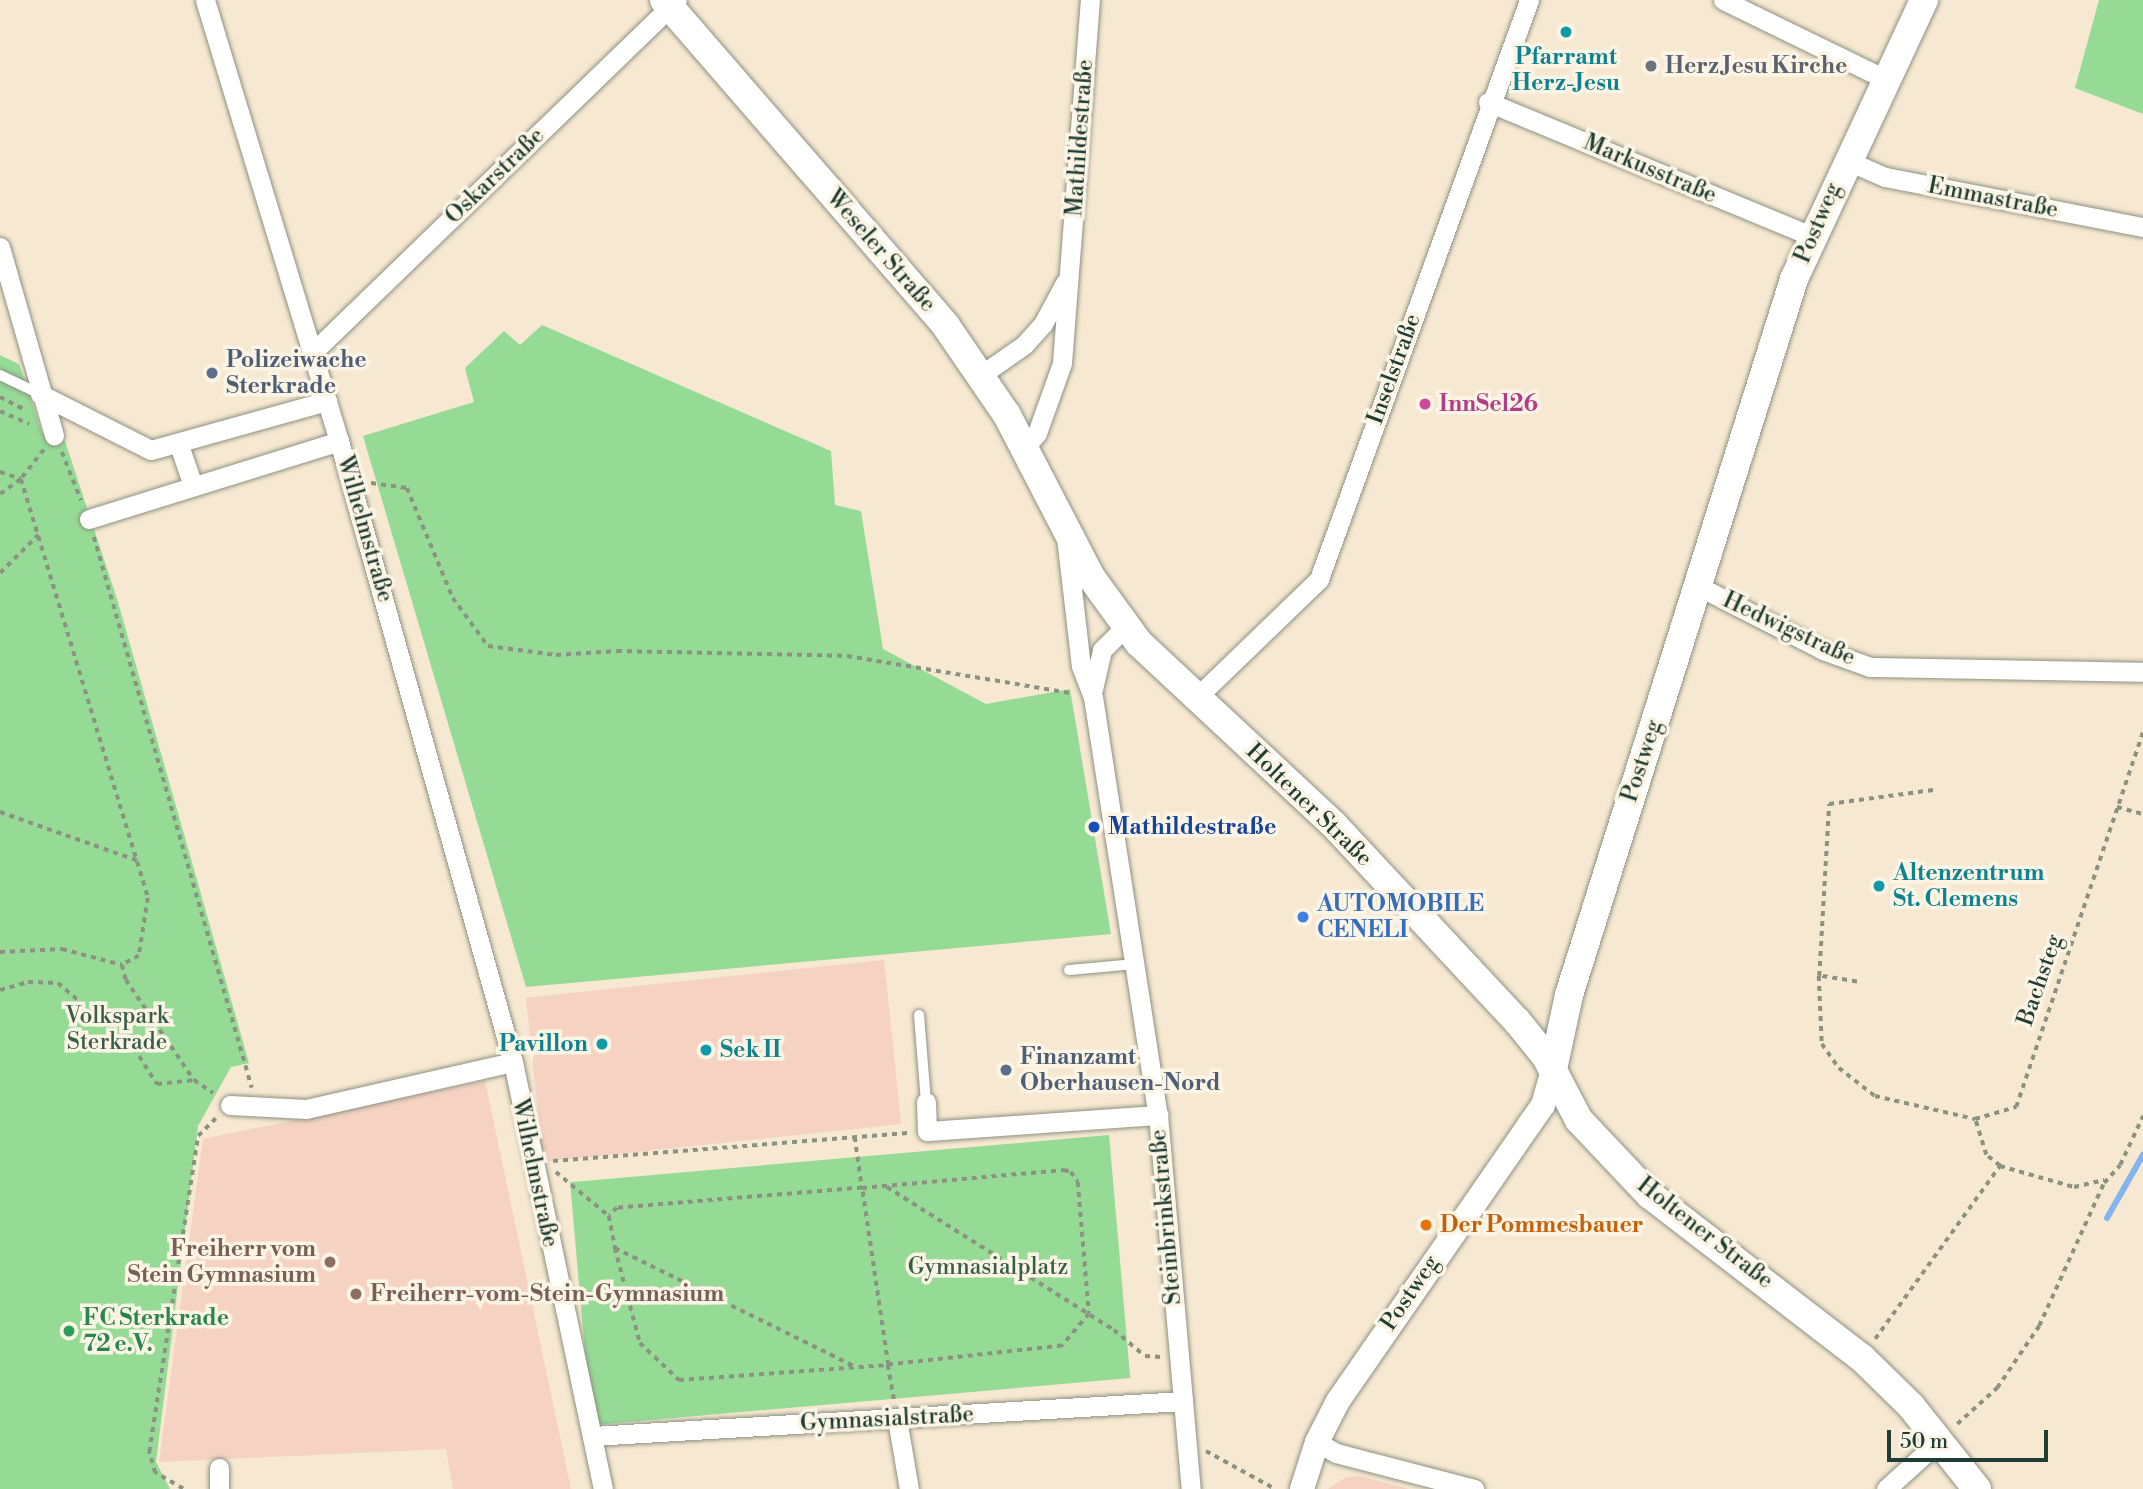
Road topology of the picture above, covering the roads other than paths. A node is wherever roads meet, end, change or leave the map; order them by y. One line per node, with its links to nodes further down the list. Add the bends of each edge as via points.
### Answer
1 (205, 0): 14 (street, Wilhelmstraße)
2 (1090, 0): 13 (street, Mathildestraße)
3 (1529, 0): 8 (street, Inselstraße)
4 (1723, 0): 7 (street)
5 (1924, 0): 7 (main road, Postweg)
6 (670, 2): 14 (street, Oskarstraße); 16 (main road, Weseler Straße, via 896,267)
7 (1885, 79): 9 (main road, Postweg)
8 (1489, 102): 11 (street, Markusstraße); 30 (street, Inselstraße, via 1319,579)
9 (1846, 160): 10 (street, Emmastraße, via 1885,177); 11 (main road, Postweg)
10 (2143, 227)
11 (1811, 236): 26 (main road, Postweg)
12 (0, 247): 17 (street)
13 (1068, 275): 16 (street, Mathildestraße, via 1043,324 1024,345); 22 (street, Mathildestraße, via 1062,363 1037,433)
14 (313, 352): 18 (street, Wilhelmstraße)
15 (0, 375): 17 (lane)
16 (981, 375): 22 (main road, Weseler Straße)
17 (40, 394): 19 (street); 21 (street, via 151,450)
18 (327, 401): 20 (street, Wilhelmstraße); 21 (street)
19 (54, 435)
20 (340, 441): 23 (street); 34 (street, Wilhelmstraße)
21 (179, 445): 23 (street)
22 (1025, 447): 25 (main road, Weseler Straße)
23 (193, 486): 24 (street)
24 (89, 519)
25 (1065, 524): 27 (main road, Holtener Straße, via 1091,577); 29 (street, Steinbrinkstraße, via 1079,653)
26 (1696, 585): 28 (street, Hedwigstraße, via 1844,659 1870,667); 35 (main road, Postweg, via 1569,995)
27 (1125, 627): 29 (street, Steinbrinkstraße, via 1096,661); 30 (main road, Holtener Straße)
28 (2143, 672)
29 (1093, 697): 31 (street, Steinbrinkstraße)
30 (1197, 697): 35 (main road, Holtener Straße, via 1334,825 1531,1036)
31 (1136, 964): 32 (lane); 38 (street, Steinbrinkstraße)
32 (1069, 970)
33 (919, 1015): 36 (lane)
34 (513, 1062): 37 (street, via 306,1109); 41 (street, Wilhelmstraße)
35 (1552, 1069): 42 (main road, Holtener Straße, via 1579,1120 1650,1195 1862,1358); 43 (street, Postweg, via 1542,1105 1354,1376)
36 (926, 1102): 38 (street, via 928,1131)
37 (230, 1105)
38 (1158, 1115): 39 (street, Steinbrinkstraße)
39 (1183, 1401): 40 (street, Gymnasialstraße); 48 (street, Steinbrinkstraße)
40 (897, 1419): 41 (street, Gymnasialstraße); 47 (street)
41 (592, 1436): 46 (street, Wilhelmstraße)
42 (1940, 1440): 51 (street); 52 (main road, Holtener Straße)
43 (1317, 1442): 49 (street, Postweg); 50 (street, via 1336,1453)
44 (219, 1468): 45 (street)
45 (219, 1489)
46 (603, 1489)
47 (909, 1489)
48 (1191, 1489)
49 (1302, 1489)
50 (1474, 1489)
51 (1886, 1489)
52 (1977, 1489)

